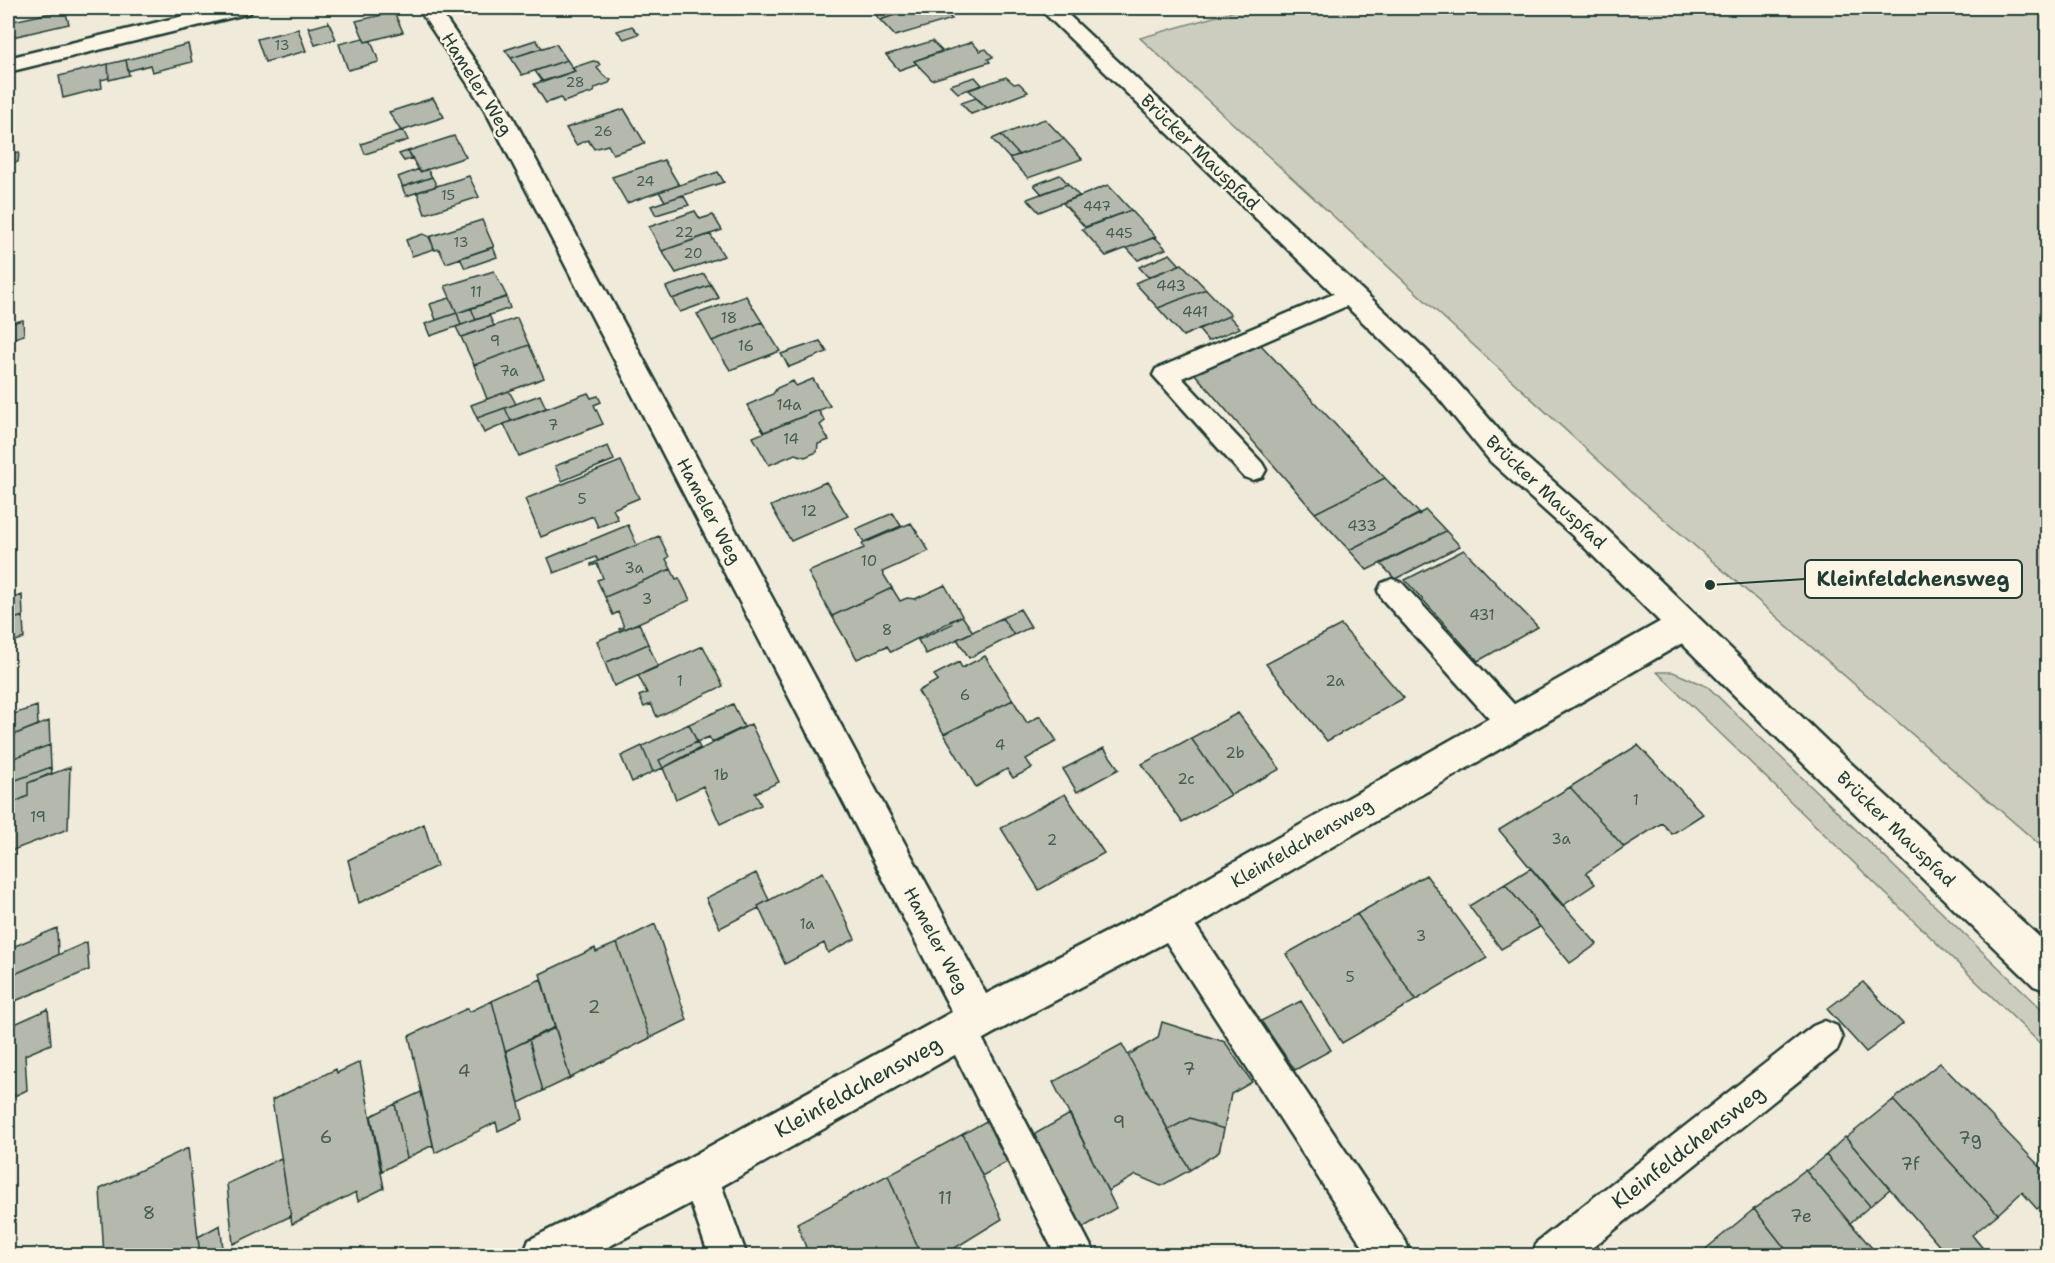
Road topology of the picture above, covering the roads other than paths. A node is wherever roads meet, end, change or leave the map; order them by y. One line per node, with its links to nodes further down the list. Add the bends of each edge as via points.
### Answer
1 (242, 8): 4 (street)
2 (428, 8): 12 (street, Hameler Weg, via 497,110)
3 (1049, 8): 5 (street, Brücker Mauspfad)
4 (8, 65)
5 (1350, 295): 6 (lane, via 1165,375); 8 (street, Brücker Mauspfad, via 1447,389 1502,454)
6 (1253, 470)
7 (1392, 591): 9 (lane)
8 (1684, 625): 9 (street, Kleinfeldchensweg); 11 (street, Brücker Mauspfad)
9 (1512, 723): 10 (street, Kleinfeldchensweg)
10 (1171, 919): 12 (street, Kleinfeldchensweg); 18 (lane)
11 (2048, 972)
12 (969, 1026): 14 (street, Kleinfeldchensweg); 17 (lane)
13 (1826, 1038): 19 (lane, Kleinfeldchensweg)
14 (700, 1174): 15 (street, Kleinfeldchensweg); 16 (lane)
15 (545, 1256)
16 (728, 1256)
17 (1077, 1256)
18 (1392, 1256)
19 (1551, 1256)

